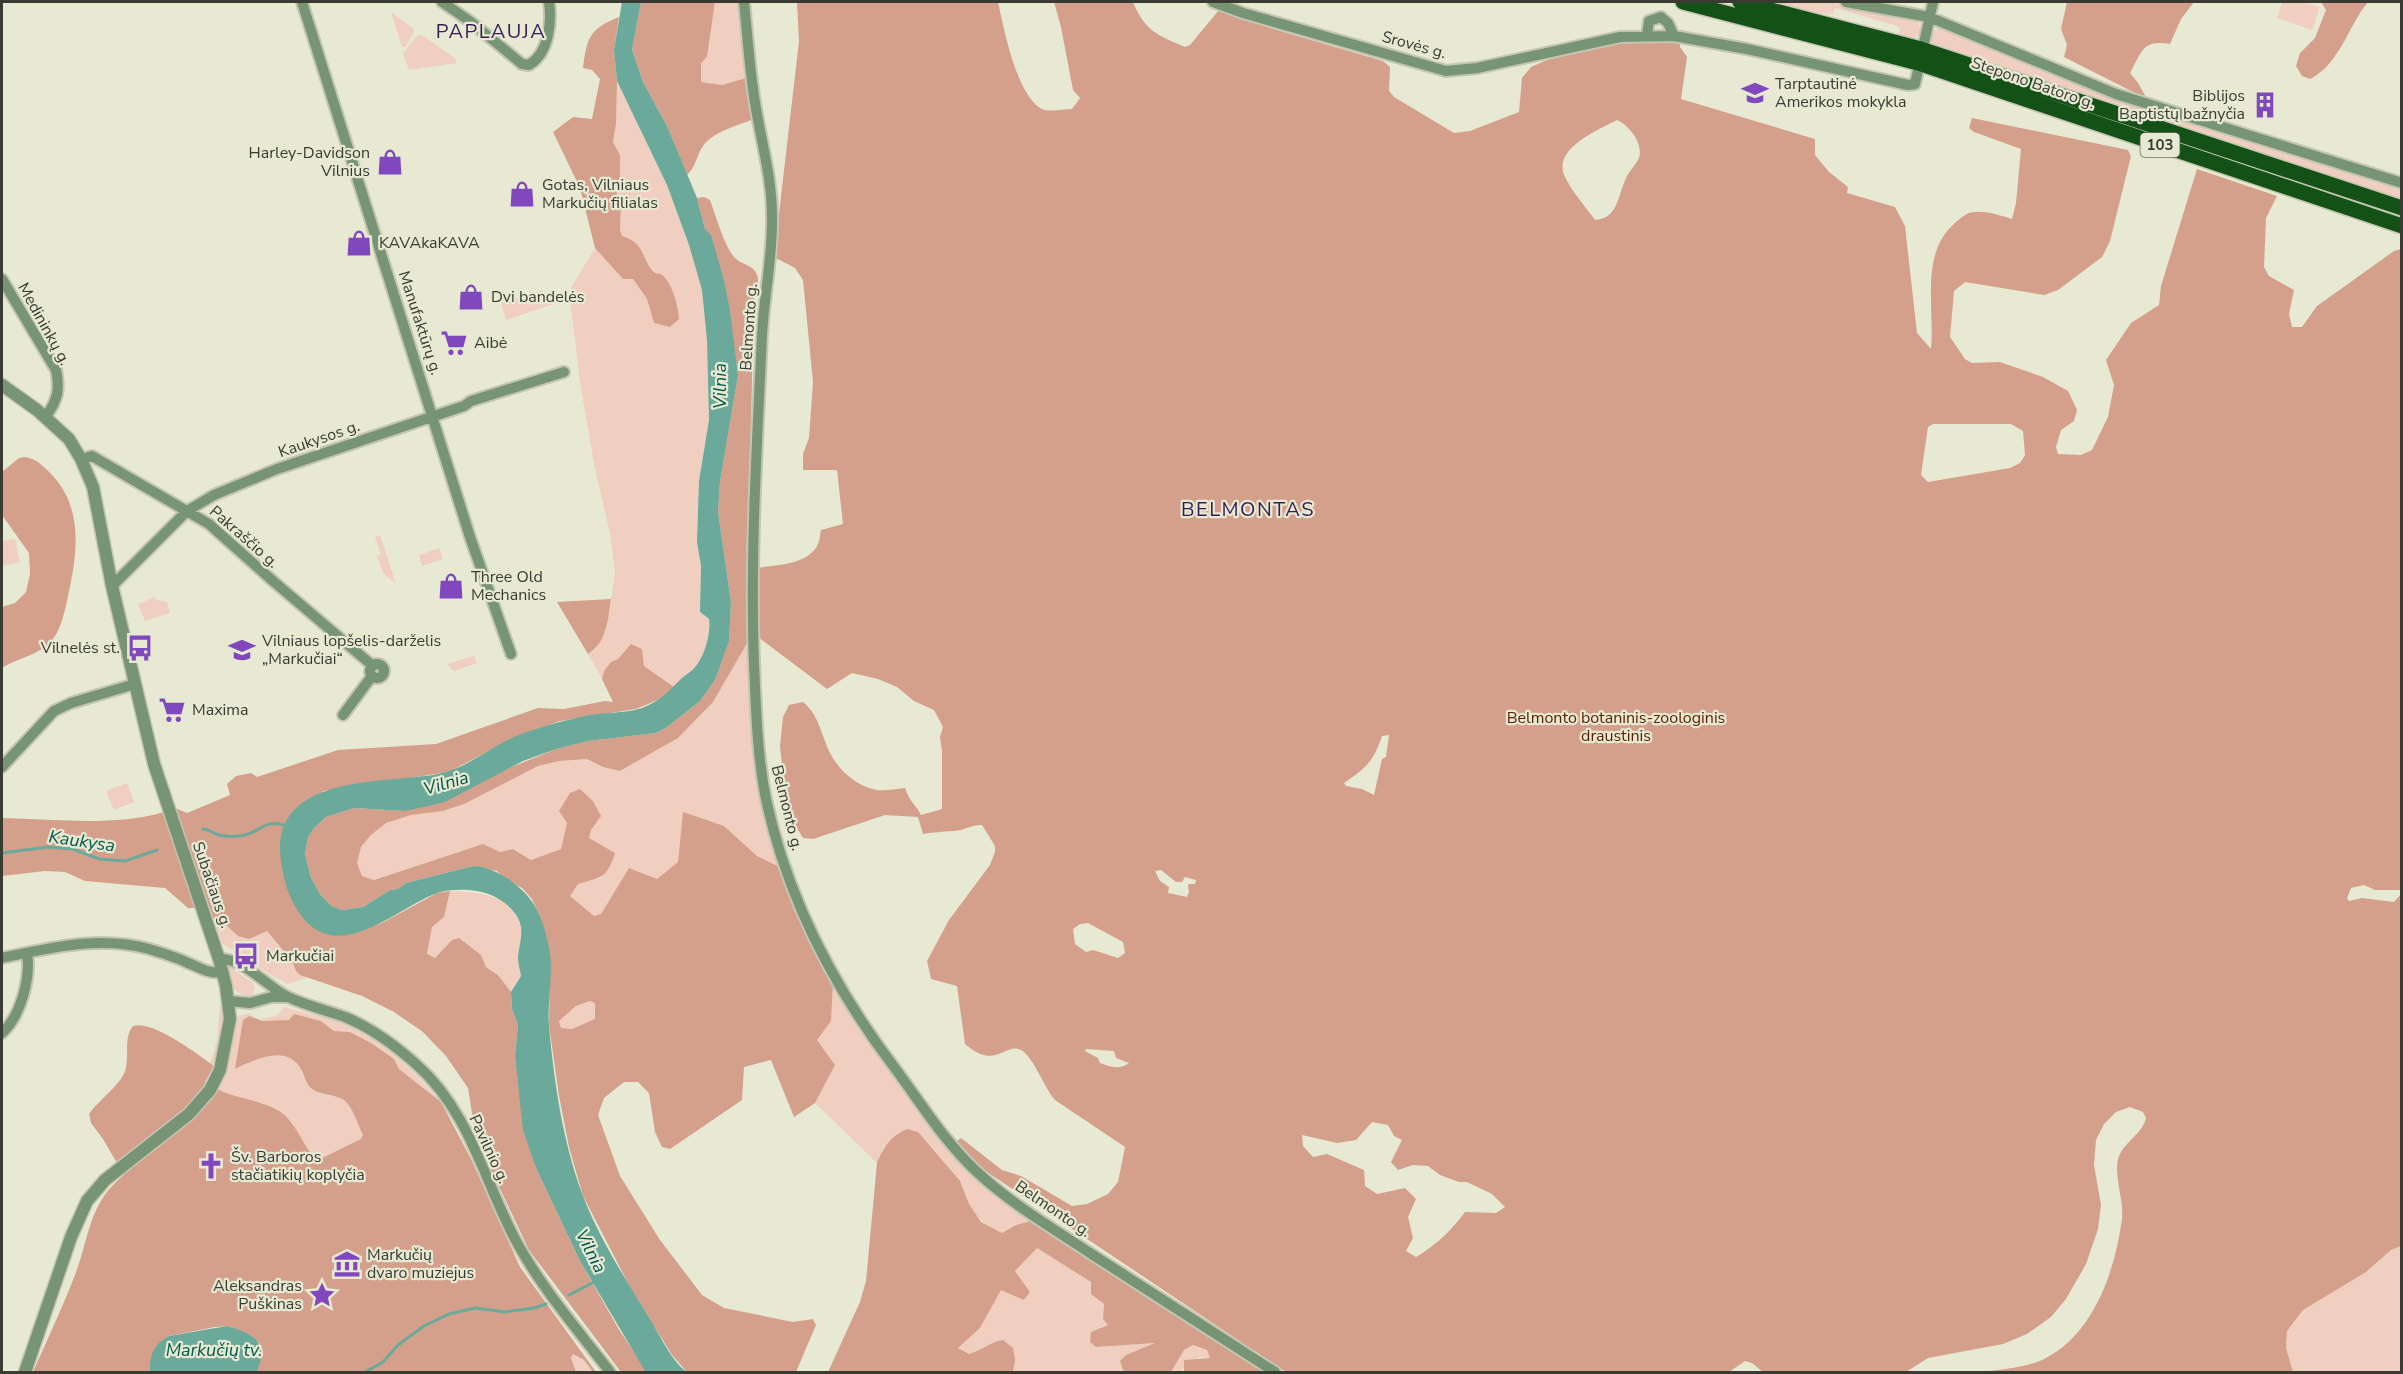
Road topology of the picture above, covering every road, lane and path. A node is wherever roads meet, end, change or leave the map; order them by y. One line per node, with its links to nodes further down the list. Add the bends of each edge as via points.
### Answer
1 (302, 2): 20 (street, Manufaktūrų g.)
2 (442, 2): 3 (street, via 522,64 529,65 540,55 547,40)
3 (549, 2)
4 (744, 2): 40 (street, Belmonto g., via 772,211 755,476 752,593 760,769 778,845 804,918 877,1045 973,1169 1020,1205)
5 (1213, 2): 11 (street, Srovės g., via 1446,71)
6 (1683, 2): 13 (main road, Stepono Batoro g. / 103)
7 (1740, 2): 13 (main road, Stepono Batoro g. / 103)
8 (1846, 2): 10 (street, Stepono Batoro g.)
9 (1933, 2): 10 (street)
10 (1929, 17): 13 (street); 14 (street, Stepono Batoro g., via 2116,94)
11 (1647, 35): 12 (street, Srovės g.); 12 (street, via 1649,21 1661,17)
12 (1674, 36): 13 (street, Srovės g., via 1908,85 1914,84)
13 (1920, 56): 15 (main road, Stepono Batoro g. / 103); 16 (main road, Stepono Batoro g. / 103)
14 (2402, 183)
15 (2402, 208)
16 (2402, 226)
17 (2, 279): 21 (street, Medininkų g., via 56,370 58,394)
18 (564, 372): 20 (street, Kaukysos g.)
19 (2, 385): 21 (street, Subačiaus g.)
20 (434, 416): 23 (street, Kaukysos g., via 277,469 214,495); 25 (street, Manufaktūrų g.)
21 (46, 417): 22 (street, Subačiaus g., via 69,439)
22 (81, 459): 23 (street, Pakraščio g., via 92,456); 24 (street, Subačiaus g., via 93,487)
23 (187, 511): 24 (street, Kaukysos g.); 27 (street, Pakraščio g., via 209,524 373,671)
24 (112, 586): 26 (street, Subačiaus g.)
25 (511, 654)
26 (135, 684): 28 (street, via 54,711); 31 (street, Subačiaus g., via 154,764)
27 (342, 715)
28 (2, 767)
29 (27, 953): 30 (street); 32 (street, via 99,942 146,948 206,972); 37 (street, via 28,969 18,1010)
30 (2, 958)
31 (219, 959): 32 (street, Subačiaus g.); 33 (street, Pavilnio g., via 232,960)
32 (223, 972): 36 (street, Subačiaus g.)
33 (265, 983): 34 (street, Pavilnio g.); 35 (street)
34 (287, 997): 35 (street, Pavilnio g.); 39 (street, Pavilnio g., via 366,1028 432,1080 464,1126 522,1250)
35 (264, 998): 36 (street, Pavilnio g., via 250,1003)
36 (229, 1001): 38 (street, Subačiaus g., via 228,1034 220,1070 210,1090 189,1114 105,1180 87,1202)
37 (2, 1033)
38 (25, 1372)
39 (610, 1372)
40 (1275, 1372)

